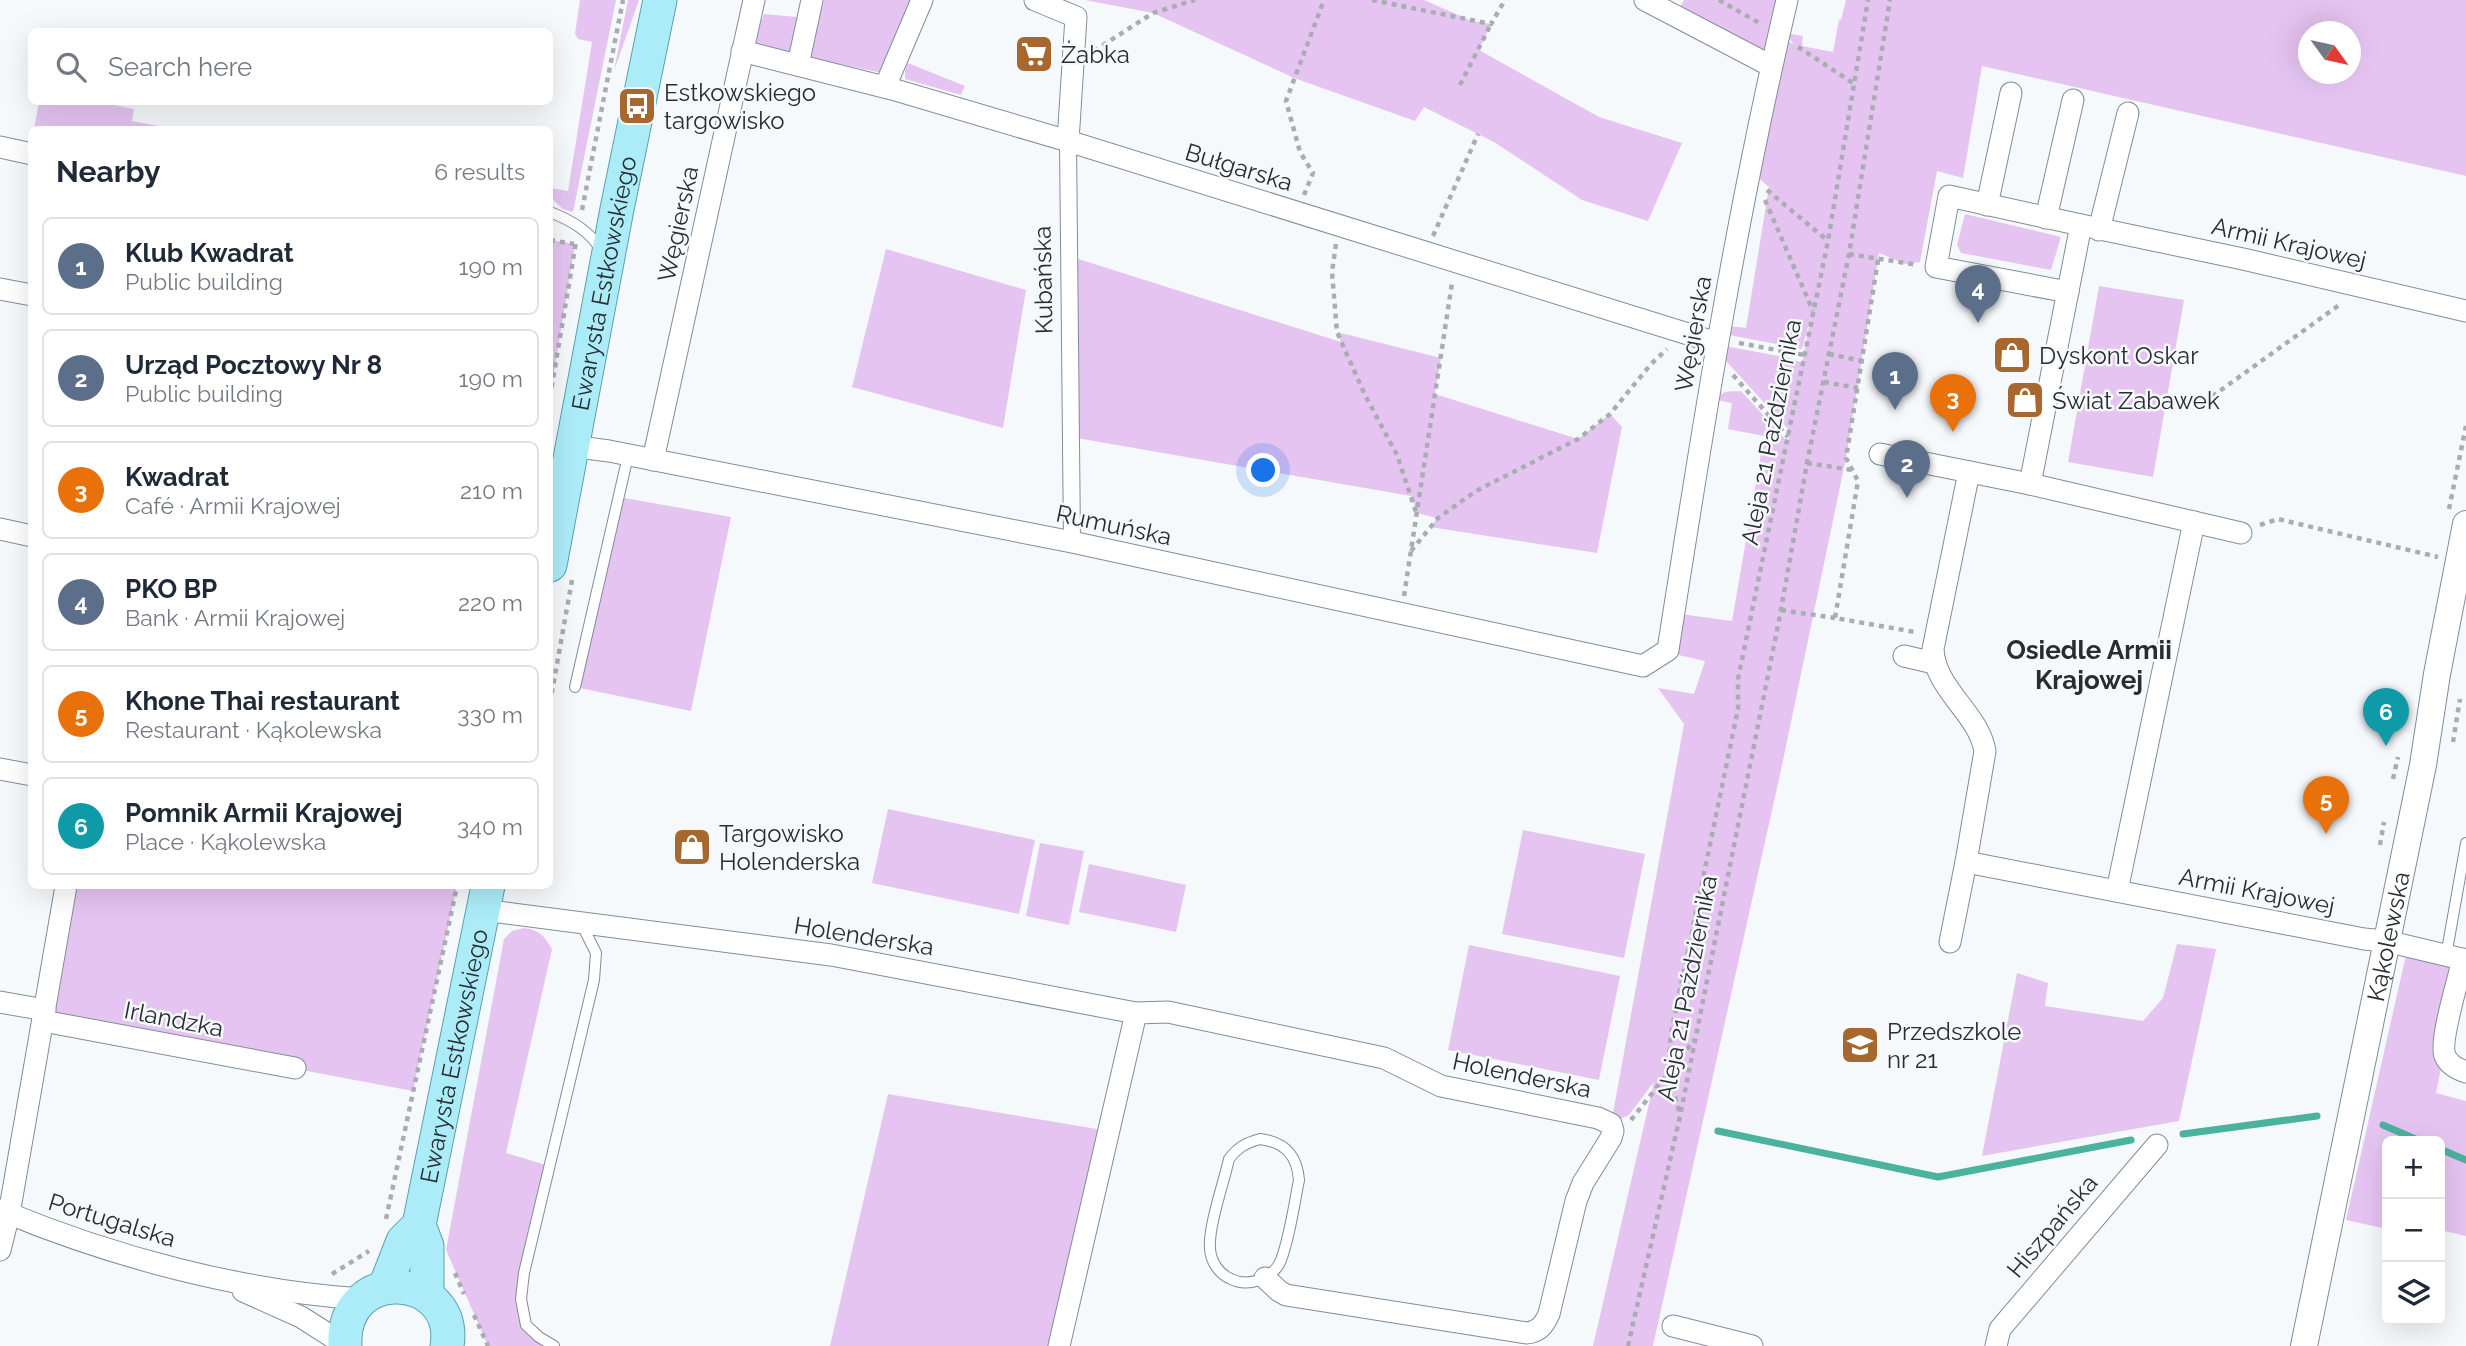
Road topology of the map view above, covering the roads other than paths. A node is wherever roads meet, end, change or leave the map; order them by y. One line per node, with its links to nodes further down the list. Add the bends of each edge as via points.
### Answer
1 (660, 0): 23 (main road, Ewarysta Estkowskiego)
2 (754, 0): 9 (street, Węgierska)
3 (812, 0): 10 (street)
4 (922, 0): 12 (street)
5 (1035, 0): 8 (street, Kubańska)
6 (1645, 0): 11 (street)
7 (1787, 0): 11 (street, Węgierska)
8 (1076, 8): 16 (street, Kubańska)
9 (742, 51): 10 (street, Bułgarska); 32 (street, Węgierska)
10 (798, 65): 12 (street, Bułgarska)
11 (1771, 66): 28 (street, Węgierska)
12 (885, 87): 16 (street, Bułgarska)
13 (2011, 93): 19 (street)
14 (2073, 100): 21 (street)
15 (2128, 113): 22 (street)
16 (1068, 141): 28 (street, Bułgarska); 40 (street, Kubańska)
17 (0, 147): 18 (street)
18 (28, 153)
19 (1987, 205): 21 (street, Armii Krajowej); 25 (street, Armii Krajowej, via 1949,196 1936,267)
20 (553, 213): 23 (lane, via 579,226)
21 (2046, 218): 22 (street, Armii Krajowej)
22 (2090, 228): 25 (street); 27 (street, Armii Krajowej)
23 (607, 262): 29 (main road, Ewarysta Estkowskiego)
24 (0, 289): 26 (street)
25 (2068, 292): 34 (street)
26 (28, 294)
27 (2466, 311)
28 (1716, 345): 45 (street, Węgierska, via 1668,650)
29 (571, 446): 31 (street, Rumuńska); 41 (main road, Ewarysta Estkowskiego)
30 (1880, 454): 33 (street)
31 (628, 456): 32 (street, Rumuńska); 46 (lane)
32 (653, 460): 40 (street, Rumuńska)
33 (1969, 472): 34 (street); 44 (street, via 1933,649)
34 (2031, 484): 35 (street)
35 (2194, 522): 38 (street); 52 (street)
36 (2466, 524): 42 (street, Kąkolewska)
37 (0, 529): 39 (street)
38 (2241, 533)
39 (28, 535)
40 (1072, 542): 45 (street, Rumuńska)
41 (553, 548)
42 (2460, 582): 55 (street, Kąkolewska, via 2437,674)
43 (1904, 656): 44 (street)
44 (1934, 663): 50 (street, via 1982,737 1985,751)
45 (1643, 666)
46 (575, 687)
47 (0, 769): 48 (street)
48 (28, 774)
49 (2466, 843): 57 (lane)
50 (1966, 862): 52 (street, Armii Krajowej); 56 (street)
51 (65, 889): 60 (street)
52 (2117, 891): 55 (street, Armii Krajowej)
53 (485, 898): 54 (street, Holenderska); 65 (main road, Ewarysta Estkowskiego)
54 (582, 925): 59 (street, Holenderska, via 831,955); 74 (lane, via 596,953 594,980 521,1299 526,1325)
55 (2386, 941): 57 (street, Armii Krajowej); 78 (street, Kąkolewska)
56 (1950, 942)
57 (2458, 958): 62 (street, via 2444,1052 2454,1066)
58 (0, 1002): 60 (street, Irlandzka)
59 (1136, 1013): 68 (street, Holenderska, via 1168,1012 1384,1058 1441,1086 1611,1124 1611,1138 1576,1201 1549,1314 1533,1332 1286,1294); 75 (street)
60 (44, 1016): 61 (street, Irlandzka); 64 (street)
61 (295, 1068)
62 (2466, 1072)
63 (2157, 1145): 77 (street, Hiszpańska, via 2000,1329)
64 (5, 1212): 66 (street); 67 (street, Portugalska, via 69,1238)
65 (419, 1225): 69 (main road, Ewarysta Estkowskiego, via 403,1241); 70 (main road, Ewarysta Estkowskiego, via 427,1246)
66 (0, 1250)
67 (209, 1276): 69 (street, Portugalska, via 309,1295); 73 (street, Portugalska, via 301,1317)
68 (1265, 1278): 68 (lane, via 1281,1261 1299,1180 1293,1156 1273,1141 1261,1139 1248,1142 1229,1159 1210,1251 1213,1263 1231,1279 1254,1282)
69 (374, 1293): 70 (main road, via 400,1286); 73 (main road, Ewarysta Estkowskiego, via 352,1312 345,1328)
70 (427, 1296): 72 (main road, via 447,1324)
71 (1673, 1326): 76 (street)
72 (450, 1344)
73 (345, 1345)
74 (554, 1346)
75 (1059, 1346)
76 (1752, 1346)
77 (1996, 1346)
78 (2304, 1346)

